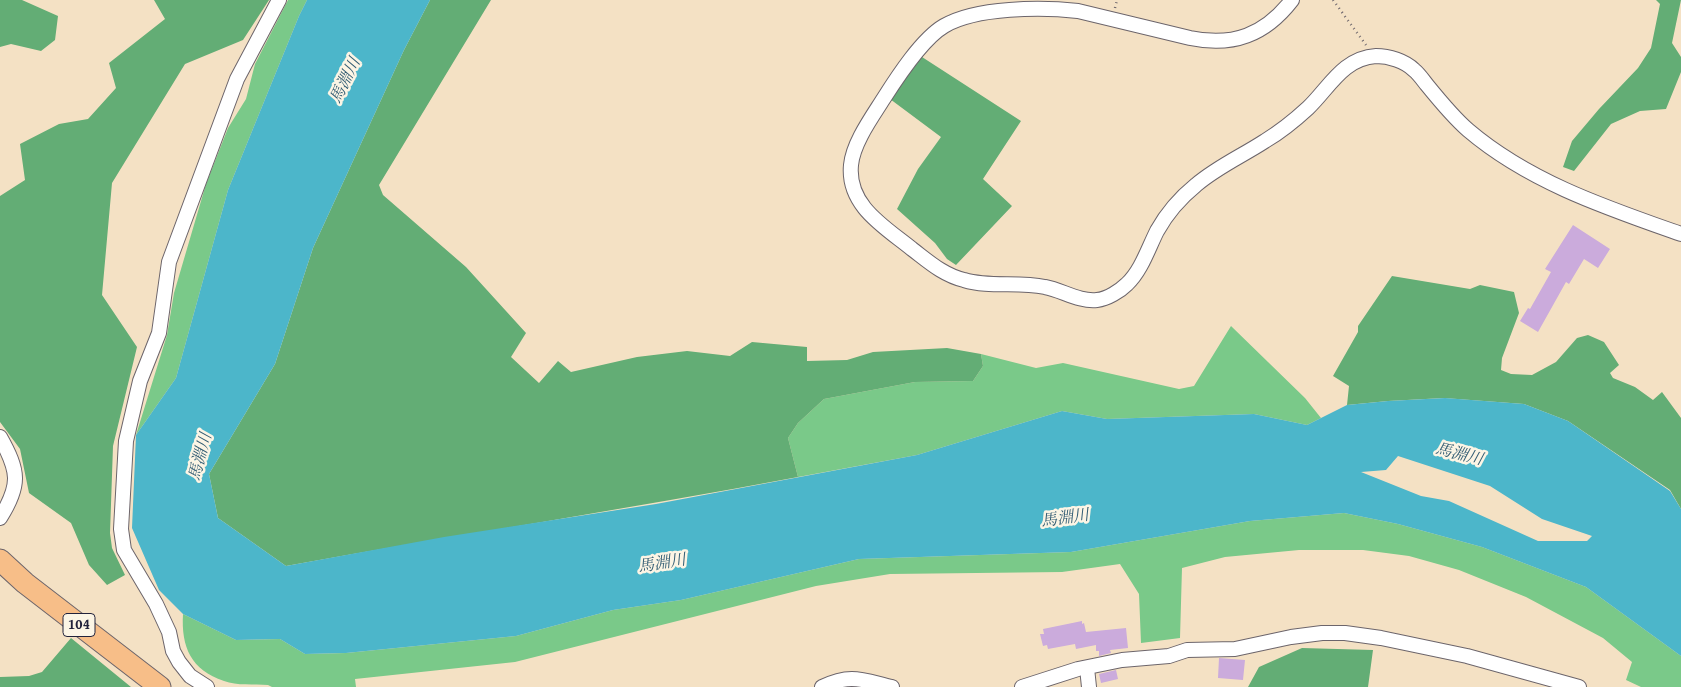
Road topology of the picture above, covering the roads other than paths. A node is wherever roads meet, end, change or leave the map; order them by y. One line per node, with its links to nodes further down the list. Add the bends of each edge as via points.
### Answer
1 (279, 0): 9 (street, via 237,79 169,262 159,333 140,382 126,440 121,529 124,550 156,604 179,662 190,676)
2 (1292, 0): 3 (street, via 1270,23 1224,42 1204,41 1060,9 981,13 957,20 934,33 890,88 855,148 851,174 854,189 867,213 951,276 980,284 1023,283 1097,300 1125,286 1135,275 1159,227 1177,202 1198,183 1295,119 1351,64 1378,56 1414,69 1463,126 1506,158 1565,191)
3 (1681, 234)
4 (0, 437): 5 (street, via 15,473 15,487)
5 (0, 518)
6 (0, 560): 8 (highway, 104)
7 (1087, 668): 12 (street); 13 (street); 14 (street, via 1122,660 1169,656 1187,650 1235,649 1291,637 1345,633 1467,656)
8 (160, 687)
9 (207, 687)
10 (822, 687): 11 (street, via 852,678)
11 (892, 687)
12 (1022, 687)
13 (1089, 687)
14 (1579, 687)

